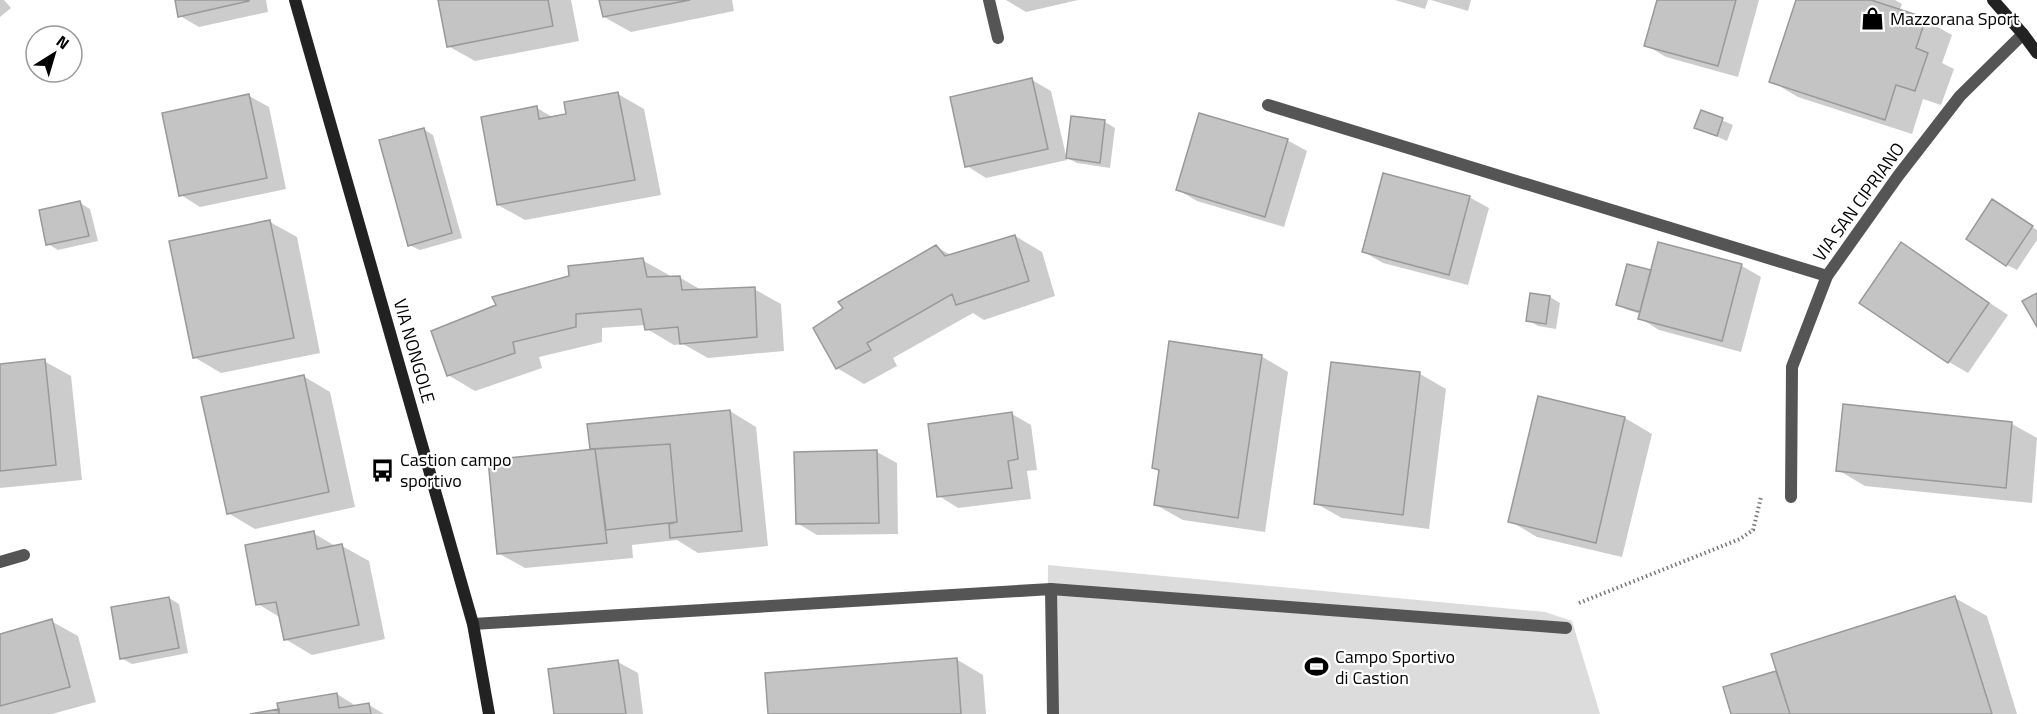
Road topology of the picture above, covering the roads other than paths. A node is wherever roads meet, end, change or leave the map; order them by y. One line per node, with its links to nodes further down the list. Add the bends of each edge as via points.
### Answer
1 (295, 0): 13 (street, VIA NONGOLE)
2 (989, 0): 5 (street)
3 (1993, 0): 4 (street)
4 (2023, 33): 6 (street); 8 (street, VIA SAN CIPRIANO, via 1960,96)
5 (998, 38)
6 (2037, 53)
7 (1268, 105): 8 (street)
8 (1827, 276): 9 (street, VIA SAN CIPRIANO, via 1792,367)
9 (1791, 497)
10 (24, 555): 11 (street)
11 (0, 562)
12 (1051, 589): 13 (street); 14 (street); 16 (street)
13 (473, 624): 15 (street, VIA NONGOLE)
14 (1566, 628)
15 (489, 714)
16 (1053, 714)

